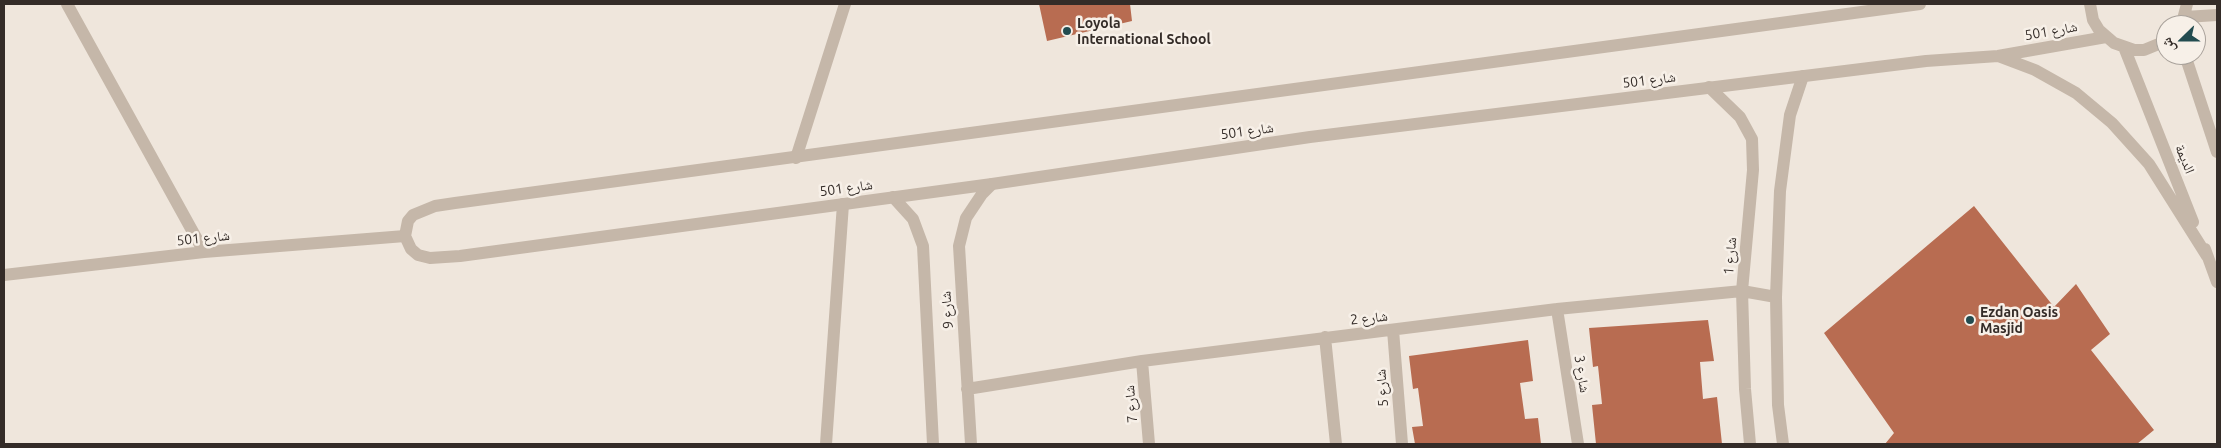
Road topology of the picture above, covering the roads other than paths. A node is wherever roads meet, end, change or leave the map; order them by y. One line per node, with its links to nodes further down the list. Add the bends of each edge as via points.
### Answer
1 (67, 4): 18 (street)
2 (845, 4): 13 (street)
3 (1920, 4): 13 (street)
4 (2090, 4): 5 (street, via 2093,20)
5 (2106, 37): 7 (street); 8 (street, شارع 501)
6 (2156, 45): 7 (street, via 2144,50)
7 (2124, 47): 19 (street, الديمة)
8 (1998, 56): 10 (street, شارع 501, via 1926,60); 19 (street, via 2035,70 2076,93 2112,122 2149,164)
9 (2188, 65): 12 (street)
10 (1802, 76): 11 (street, شارع 501); 23 (street, via 1785,142)
11 (1709, 87): 14 (street, شارع 501, via 1310,137); 22 (street, شارع 1, via 1740,117 1752,139 1753,170)
12 (2217, 152)
13 (796, 158): 17 (street, via 435,206 413,215)
14 (992, 184): 15 (street, شارع 501); 28 (street, شارع 9, via 966,218 959,246)
15 (893, 197): 16 (street, شارع 501); 30 (street, شارع 9, via 913,219 923,246)
16 (843, 204): 17 (street, شارع 501, via 443,258 418,255); 29 (street)
17 (405, 236): 18 (street, شارع 501)
18 (204, 252): 20 (street, شارع 501)
19 (2207, 256): 21 (street, الديمة)
20 (4, 276)
21 (2217, 282)
22 (1742, 291): 23 (street, شارع 2); 24 (street, شارع 2); 36 (street, شارع 1)
23 (1776, 297): 37 (street, via 1778,405)
24 (1557, 309): 25 (street, شارع 2); 35 (street, شارع 3)
25 (1393, 330): 26 (street, شارع 2); 34 (street, شارع 5)
26 (1325, 338): 27 (street, شارع 2); 33 (street)
27 (1142, 361): 28 (street, شارع 2); 32 (street, شارع 7)
28 (967, 389): 31 (street, شارع 9)
29 (826, 444)
30 (933, 444)
31 (971, 444)
32 (1149, 444)
33 (1336, 444)
34 (1402, 444)
35 (1578, 444)
36 (1750, 444)
37 (1783, 444)

